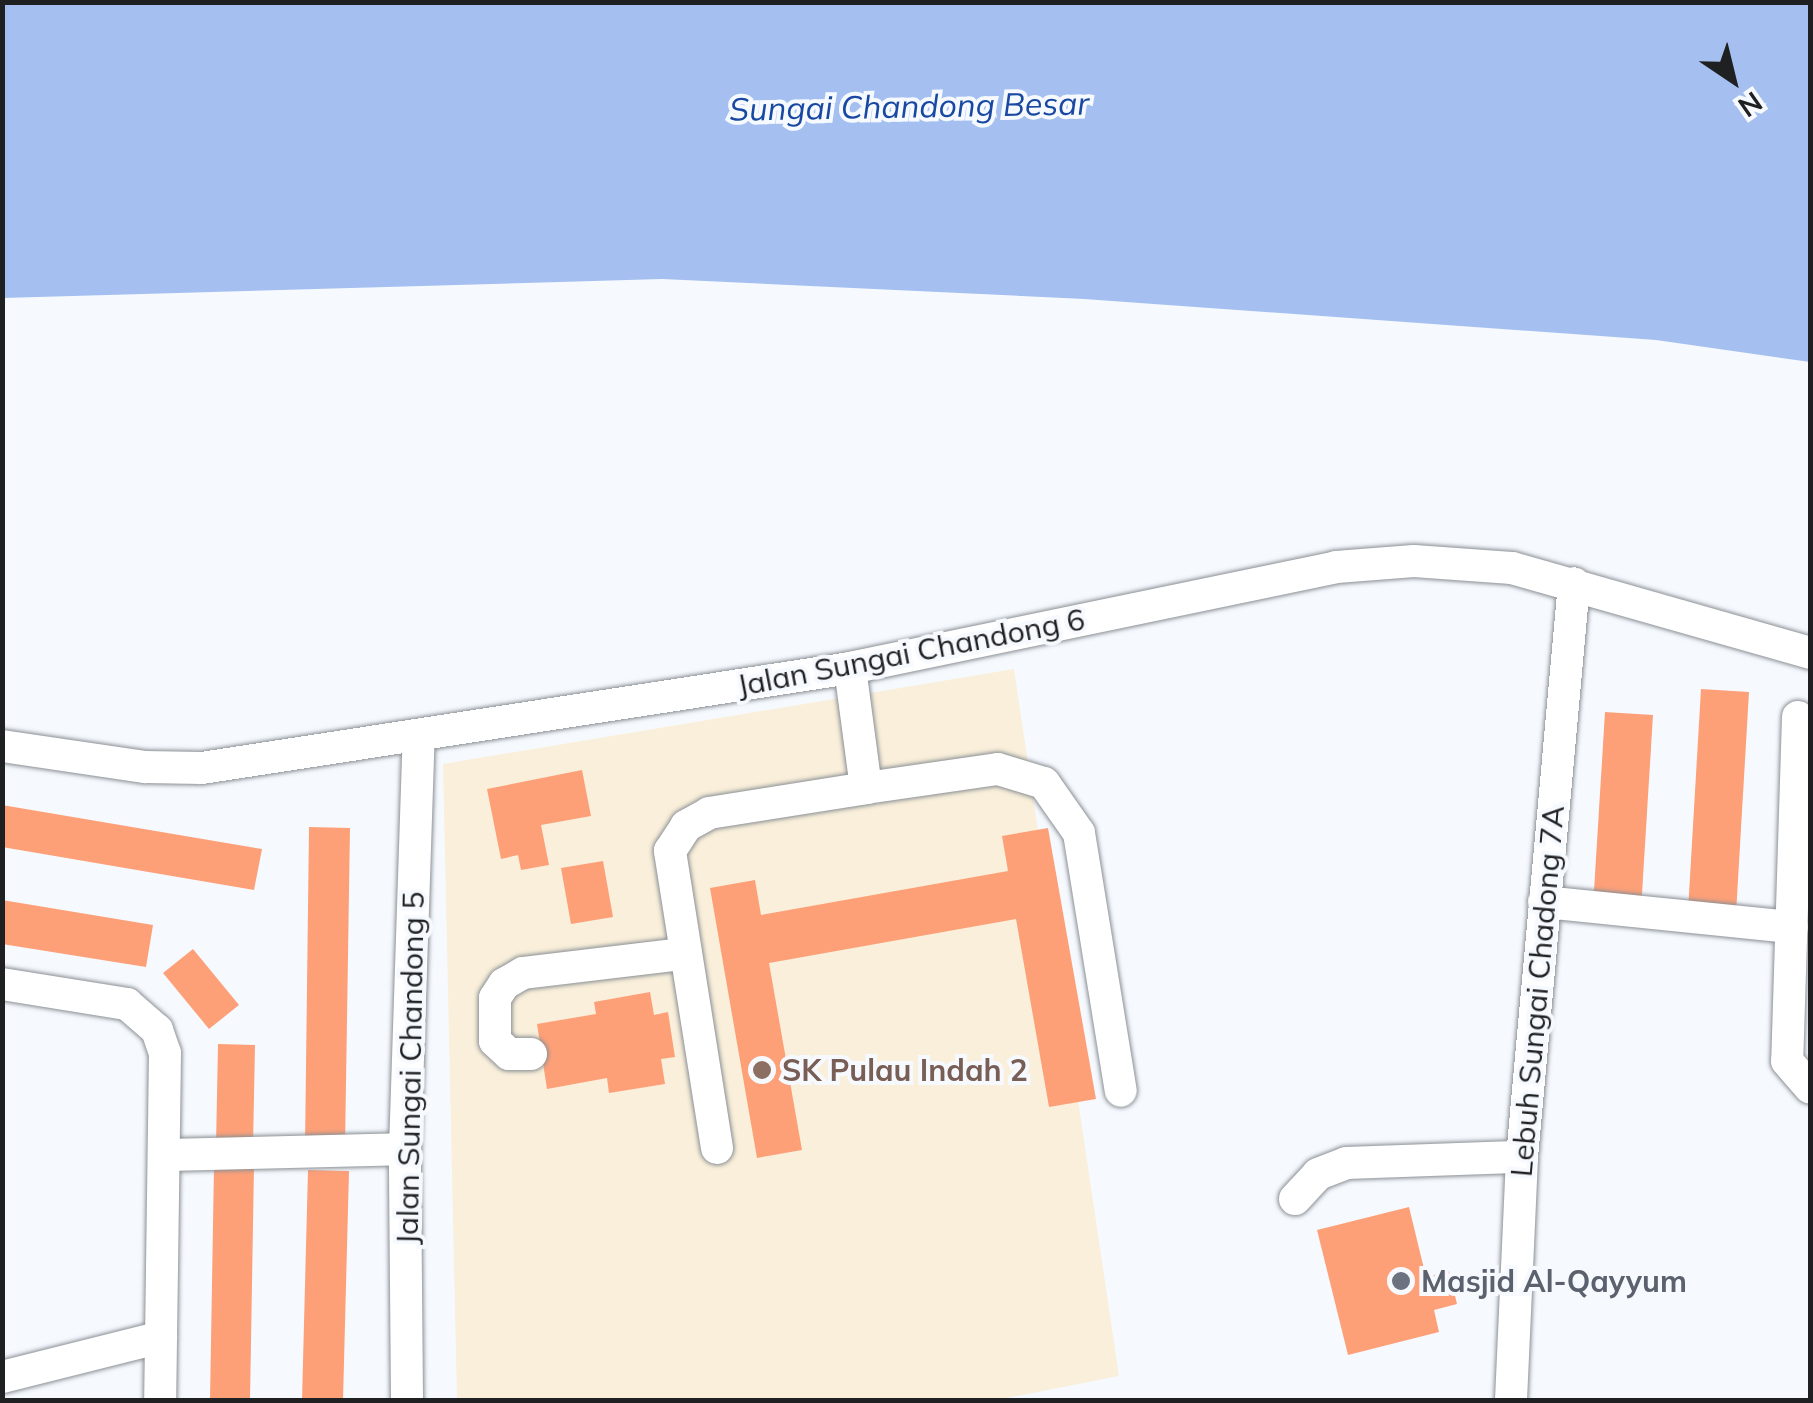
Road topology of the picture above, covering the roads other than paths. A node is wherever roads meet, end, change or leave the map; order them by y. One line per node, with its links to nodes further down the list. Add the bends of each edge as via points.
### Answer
1 (1574, 583): 2 (street, Jalan Sungai Chandong 6); 3 (street, Jalan Sungai Chandong 6, via 1512,568 1434,562 1336,567); 8 (street, Lebuh Sungai Chadong 7A)
2 (1810, 653)
3 (850, 668): 5 (street, Jalan Sungai Chandong 6); 7 (street)
4 (1798, 717): 9 (street)
5 (419, 735): 6 (street, Jalan Sungai Chandong 6, via 202,768 145,767); 16 (street, Jalan Sungai Chandong 5)
6 (2, 746)
7 (866, 788): 10 (street, via 710,813 686,826 670,851); 14 (street, via 998,769 1044,784 1079,833)
8 (1544, 902): 9 (street); 18 (street, Lebuh Sungai Chadong 7A)
9 (1792, 927): 13 (street, via 1787,1060)
10 (682, 954): 12 (street, via 523,973 504,984 495,998 495,1041 509,1054); 15 (street)
11 (2, 984): 17 (street, via 127,1004 157,1030 165,1052)
12 (532, 1054)
13 (1810, 1087)
14 (1121, 1091)
15 (718, 1148)
16 (405, 1149): 17 (street); 23 (street, Jalan Sungai Chandong 5)
17 (164, 1155): 20 (street)
18 (1522, 1157): 19 (street, via 1346,1163 1318,1174); 24 (street, Lebuh Sungai Chadong 7A)
19 (1295, 1198)
20 (161, 1337): 21 (street); 22 (street)
21 (2, 1377)
22 (160, 1400)
23 (406, 1400)
24 (1511, 1400)

